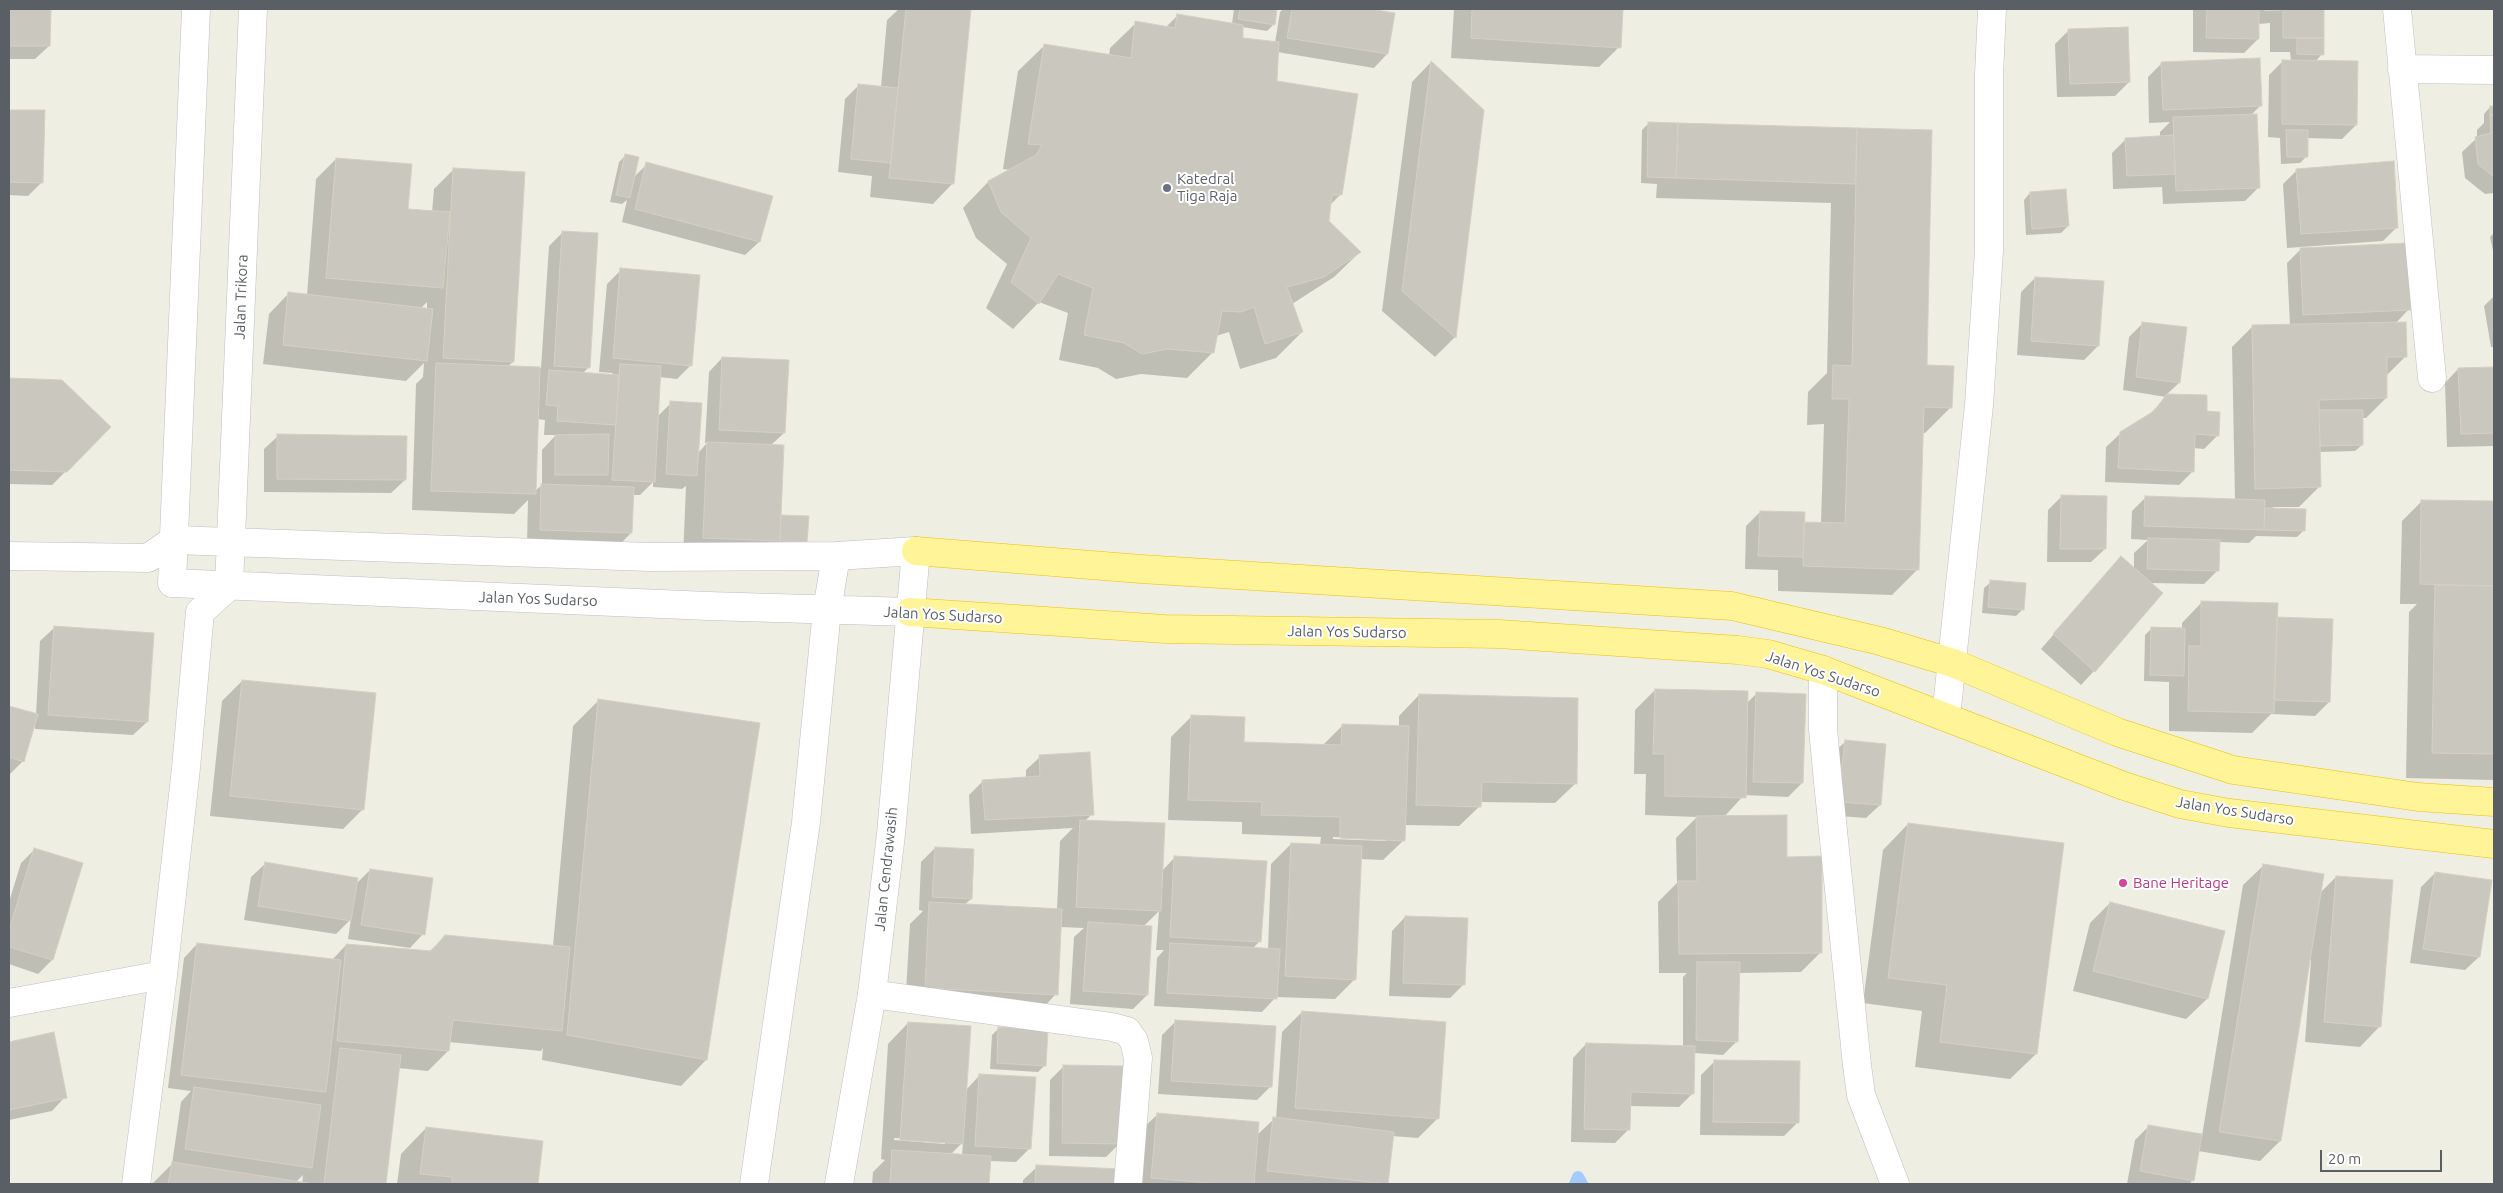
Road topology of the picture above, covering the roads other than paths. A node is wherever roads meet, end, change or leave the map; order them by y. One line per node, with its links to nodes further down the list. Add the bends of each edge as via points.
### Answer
1 (196, 9): 8 (main road)
2 (252, 9): 9 (main road, Jalan Trikora)
3 (1992, 9): 19 (main road, via 1987,270 1979,405)
4 (2397, 9): 5 (main road)
5 (2402, 70): 6 (main road); 7 (main road)
6 (2494, 70)
7 (2432, 378)
8 (174, 540): 9 (main road); 13 (main road); 14 (main road)
9 (231, 541): 12 (main road, via 649,557); 15 (main road, Jalan Trikora)
10 (916, 552): 12 (main road); 18 (main road, Jalan Cendrawasih); 19 (highway, via 1141,570 1732,606 1880,641)
11 (9, 556): 13 (main road)
12 (836, 556): 16 (main road)
13 (148, 558): 14 (main road)
14 (172, 583): 15 (main road, Jalan Yos Sudarso); 17 (main road)
15 (229, 586): 16 (main road, Jalan Yos Sudarso); 17 (main road)
16 (827, 610): 18 (main road, Jalan Yos Sudarso); 28 (main road, via 806,822)
17 (200, 612): 24 (main road)
18 (910, 612): 20 (highway, Jalan Yos Sudarso, via 1165,629 1529,636 1738,650 1768,654); 25 (main road, Jalan Cendrawasih, via 891,834)
19 (1953, 663): 21 (main road); 22 (highway, via 2117,732 2233,770 2418,797)
20 (1823, 670): 21 (highway, Jalan Yos Sudarso); 31 (main road, via 1828,782 1861,1095)
21 (1946, 717): 23 (highway, Jalan Yos Sudarso, via 2124,786 2180,804)
22 (2494, 802)
23 (2494, 844)
24 (163, 975): 26 (main road); 27 (main road)
25 (872, 994): 29 (main road, Jalan Cendrawasih); 30 (main road, via 1127,1031 1134,1041 1138,1058)
26 (9, 1003)
27 (136, 1184)
28 (754, 1184)
29 (839, 1184)
30 (1128, 1184)
31 (1894, 1184)

